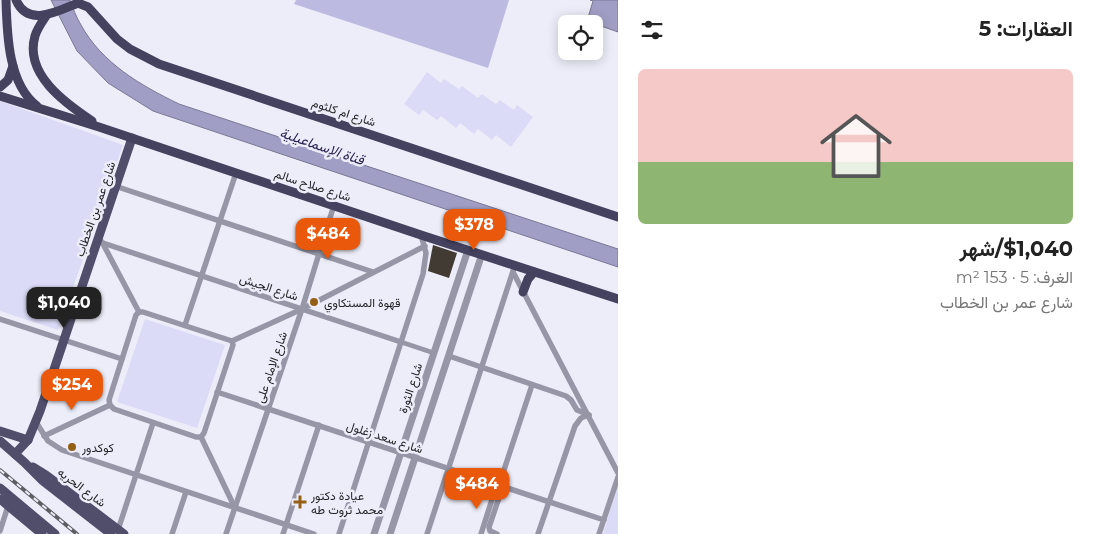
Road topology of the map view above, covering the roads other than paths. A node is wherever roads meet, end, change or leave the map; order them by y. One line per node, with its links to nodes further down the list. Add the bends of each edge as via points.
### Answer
1 (6, 0): 4 (highway)
2 (16, 0): 3 (highway, via 20,8 31,15)
3 (47, 15): 8 (highway, via 35,38 37,68 58,93); 13 (highway, شارع ام كلثوم, via 78,3 88,7 130,49 159,64)
4 (13, 66): 5 (highway, via 8,80); 7 (highway, via 23,94)
5 (0, 87)
6 (0, 96): 7 (highway, شارع صلاح سالم)
7 (38, 108): 8 (highway, شارع صلاح سالم)
8 (99, 126): 9 (highway, شارع صلاح سالم)
9 (132, 138): 10 (highway, شارع صلاح سالم); 11 (main road, شارع عمر بن الخطاب)
10 (236, 173): 12 (highway, شارع صلاح سالم); 14 (street)
11 (116, 186): 14 (street); 16 (main road, شارع عمر بن الخطاب)
12 (334, 205): 15 (highway, شارع صلاح سالم); 19 (street, شارع الإمام على)
13 (618, 217)
14 (220, 221): 19 (street); 26 (street)
15 (421, 235): 17 (street); 18 (highway, شارع صلاح سالم)
16 (100, 242): 26 (street, شارع الجيش); 30 (street); 33 (main road, شارع عمر بن الخطاب)
17 (425, 246): 24 (street); 35 (street, via 425,267)
18 (468, 250): 20 (highway, شارع صلاح سالم); 21 (street, شارع الثورة)
19 (320, 254): 24 (street); 29 (street, شارع الإمام على)
20 (482, 254): 22 (street); 23 (highway, شارع صلاح سالم)
21 (463, 265): 22 (street, via 472,262); 36 (street, شارع الثورة)
22 (478, 268): 37 (street)
23 (514, 269): 25 (highway, شارع صلاح سالم); 27 (street); 39 (street)
24 (373, 272): 29 (street)
25 (534, 272): 27 (highway); 28 (highway, شارع صلاح سالم)
26 (202, 275): 29 (street, شارع الجيش); 32 (street)
27 (523, 292): 44 (street)
28 (617, 298)
29 (302, 309): 34 (street); 35 (street, شارع الجيش); 43 (street, شارع الإمام على)
30 (138, 312): 32 (street); 38 (street)
31 (0, 318): 33 (street)
32 (185, 325): 34 (street)
33 (64, 340): 38 (street); 45 (main road, شارع عمر بن الخطاب)
34 (232, 341): 41 (street)
35 (401, 342): 36 (street, شارع الجيش); 53 (street)
36 (434, 353): 54 (street, شارع الثورة)
37 (449, 356): 39 (street); 56 (street)
38 (122, 359): 42 (street)
39 (482, 367): 40 (street); 57 (street)
40 (532, 385): 44 (street, via 566,396 578,410); 61 (street)
41 (217, 392): 43 (street, شارع سعد زغلول); 50 (street)
42 (110, 405): 46 (street); 49 (street)
43 (268, 408): 47 (street, شارع سعد زغلول); 67 (street, شارع الإمام على)
44 (589, 415): 58 (street); 65 (street, via 577,422)
45 (36, 421): 49 (street); 51 (main road, شارع عمر بن الخطاب)
46 (153, 422): 50 (street); 59 (street)
47 (319, 425): 53 (street, شارع سعد زغلول); 69 (street)
48 (0, 431): 51 (main road)
49 (44, 436): 59 (street, via 62,450)
50 (201, 437): 67 (street)
51 (28, 440): 55 (main road, شارع عمر بن الخطاب)
52 (0, 441): 55 (main road, شارع الحريه)
53 (369, 442): 54 (street, شارع سعد زغلول); 78 (street)
54 (401, 452): 56 (street, شارع سعد زغلول); 79 (street, شارع الثورة)
55 (15, 454): 71 (main road, شارع الحريه, via 43,481)
56 (416, 457): 57 (street, شارع سعد زغلول); 80 (street)
57 (449, 468): 61 (street, شارع سعد زغلول); 81 (street)
58 (618, 473)
59 (136, 475): 63 (street); 71 (street)
60 (618, 477): 68 (street)
61 (499, 485): 65 (street, شارع سعد زغلول); 82 (street); 83 (street, via 489,527)
62 (0, 488): 73 (main road)
63 (186, 492): 67 (street); 74 (street)
64 (0, 499): 66 (main road)
65 (549, 502): 68 (street, شارع سعد زغلول); 84 (street)
66 (8, 506): 70 (street); 72 (main road)
67 (235, 508): 69 (street); 75 (street, شارع الإمام على)
68 (604, 520): 85 (street)
69 (286, 525): 76 (street); 77 (street)
70 (0, 531)
71 (118, 533)
72 (42, 534)
73 (55, 534)
74 (172, 534)
75 (226, 534)
76 (283, 534)
77 (314, 534)
78 (338, 534)
79 (374, 534)
80 (390, 534)
81 (427, 534)
82 (481, 534)
83 (496, 534)
84 (538, 534)
85 (599, 534)

